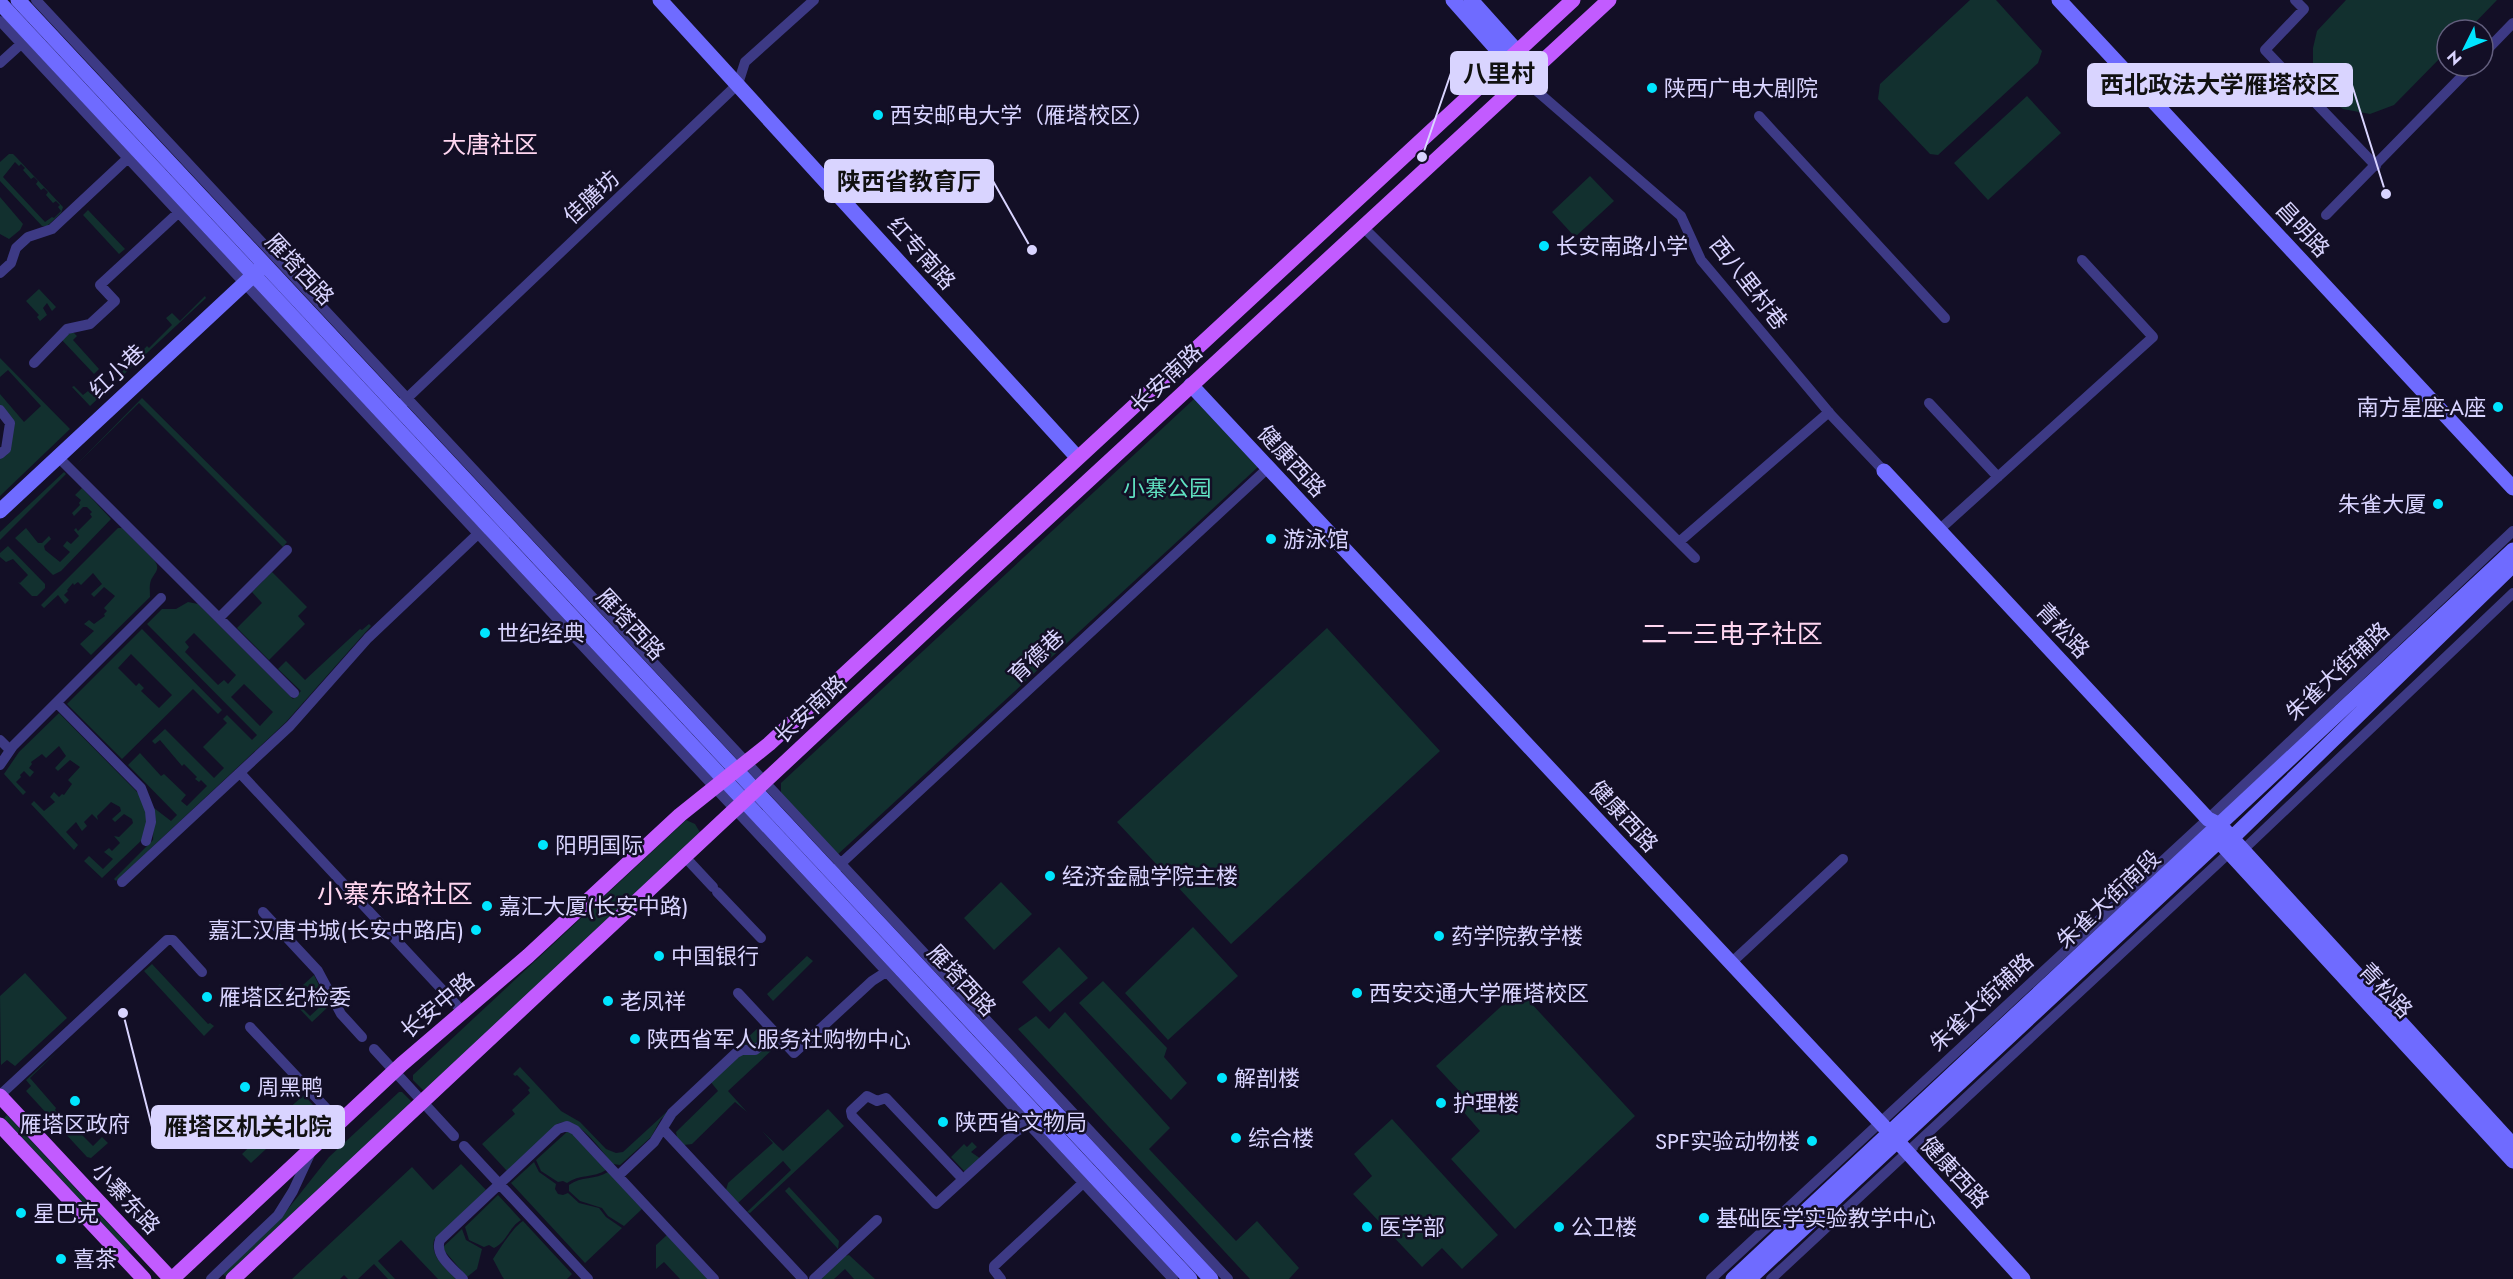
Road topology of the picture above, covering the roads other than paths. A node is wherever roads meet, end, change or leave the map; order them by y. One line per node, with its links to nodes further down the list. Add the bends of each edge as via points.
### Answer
1 (18, 0): 29 (main road, 雁塔西路)
2 (36, 0): 34 (street)
3 (660, 0): 20 (main road, 红专南路)
4 (814, 0): 20 (street, 佳膳坊, via 745,62)
5 (1453, 0): 16 (main road)
6 (1472, 0): 16 (main road)
7 (1573, 0): 16 (main road, 长安南路)
8 (1609, 0): 18 (main road, 长安南路)
9 (2059, 0): 43 (main road, 昌明路)
10 (2295, 0): 23 (street, via 2304,9 2265,50)
11 (0, 3): 29 (main road, 雁塔西路)
12 (0, 21): 15 (street)
13 (2513, 23): 14 (street)
14 (2495, 42)
15 (21, 44): 17 (street); 22 (street)
16 (1512, 56): 18 (main road); 39 (main road, 长安南路)
17 (0, 63)
18 (1529, 75): 26 (main road, 长安南路); 36 (street, 西八里村巷, via 1681,216 1701,260)
19 (2460, 78): 23 (street)
20 (738, 84): 34 (street, 佳膳坊); 39 (main road, 红专南路)
21 (1759, 116): 30 (street)
22 (128, 158): 24 (street); 28 (street, via 49,231 28,237)
23 (2376, 165): 25 (street)
24 (178, 213): 29 (street); 31 (street, via 100,285 115,301 90,324 67,329)
25 (2326, 215)
26 (1363, 227): 32 (main road, 长安南路); 48 (street)
27 (2082, 260): 42 (street, via 2153,337)
28 (0, 273)
29 (254, 274): 34 (main road, 雁塔西路); 38 (main road, 红小巷); 45 (street)
30 (1945, 318)
31 (34, 363)
32 (1191, 385): 40 (main road, 健康西路); 63 (main road, 长安南路)
33 (1929, 403): 42 (street)
34 (397, 408): 45 (main road, 雁塔西路); 62 (main road, 雁塔西路)
35 (0, 410): 37 (street, via 10,423 6,449)
36 (1829, 412): 41 (street, 西八里村巷); 48 (street)
37 (0, 454)
38 (58, 457): 44 (main road, 红小巷); 55 (street)
39 (1077, 457): 62 (main road, 长安南路)
40 (1268, 468): 68 (street, 育德巷); 72 (main road, 健康西路)
41 (1884, 471): 46 (main road, 青松路)
42 (1998, 477): 46 (street)
43 (2513, 488)
44 (0, 511)
45 (483, 530): 61 (street, via 378,627 300,716); 62 (main road, 雁塔西路)
46 (1939, 530): 64 (main road, 青松路)
47 (2513, 531): 64 (street, 朱雀大街辅路)
48 (1679, 543): 51 (street)
49 (287, 550): 55 (street)
50 (2513, 550): 64 (main road, 朱雀大街南段)
51 (1695, 558)
52 (2513, 565): 64 (main road, 朱雀大街南段)
53 (2513, 593): 64 (street, 朱雀大街辅路)
54 (161, 598): 57 (street)
55 (219, 618): 56 (street)
56 (294, 693)
57 (57, 703): 59 (street); 65 (street, via 141,788 150,811)
58 (0, 740): 59 (street)
59 (10, 750): 60 (street)
60 (0, 765)
61 (240, 773): 69 (street); 76 (street)
62 (730, 775): 63 (main road, 雁塔西路); 63 (street); 76 (main road, 长安中路, via 680,815)
63 (750, 796): 66 (main road); 68 (main road, 雁塔西路); 74 (street); 110 (main road, 雁塔西路)
64 (2223, 837): 89 (main road, 朱雀大街南段); 89 (street, 朱雀大街辅路); 91 (main road, 青松路); 93 (main road, 青松路)
65 (146, 841)
66 (685, 857): 71 (street); 83 (main road)
67 (1843, 858): 72 (street)
68 (836, 868): 111 (main road, 雁塔西路); 112 (street)
69 (123, 882)
70 (263, 912): 78 (street, via 318,971 341,1014)
71 (761, 938)
72 (1731, 963): 89 (main road, 健康西路)
73 (202, 972): 82 (street, via 172,940 166,940)
74 (886, 972): 75 (street, via 794,1053); 85 (street)
75 (738, 993)
76 (463, 1012): 81 (main road, 长安中路)
77 (250, 1027): 84 (street)
78 (362, 1036)
79 (772, 1045): 95 (street, via 764,1043 755,1050 736,1053 672,1113 654,1142)
80 (374, 1049): 81 (street)
81 (395, 1071): 83 (street); 84 (main road, 长安中路)
82 (0, 1095): 100 (main road, 小寨东路)
83 (423, 1102): 88 (street); 102 (main road)
84 (340, 1123): 90 (main road, 长安中路)
85 (1028, 1124): 94 (street, via 936,1204 852,1116 852,1111 867,1096 877,1101 886,1098); 96 (street)
86 (0, 1125): 99 (main road, 小寨东路)
87 (663, 1129): 106 (street)
88 (454, 1136)
89 (1893, 1137): 113 (street, 朱雀大街辅路); 114 (main road, 朱雀大街南段); 115 (main road, 朱雀大街南段); 116 (street, 朱雀大街辅路); 117 (main road, 健康西路)
90 (318, 1143): 100 (main road, 长安中路); 101 (street, via 278,1215)
91 (2513, 1145)
92 (464, 1146): 97 (street)
93 (2513, 1161)
94 (959, 1175)
95 (618, 1176): 97 (street, via 575,1130 564,1126); 105 (street)
96 (1083, 1183): 108 (street, via 994,1266); 109 (street)
97 (500, 1184): 103 (street, via 438,1242 439,1253); 104 (street)
98 (877, 1220): 107 (street)
99 (144, 1279)
100 (171, 1279)
101 (211, 1279)
102 (233, 1279)
103 (463, 1279)
104 (588, 1279)
105 (714, 1279)
106 (803, 1279)
107 (814, 1279)
108 (1001, 1279)
109 (1173, 1279)
110 (1190, 1279)
111 (1211, 1279)
112 (1228, 1279)
113 (1711, 1279)
114 (1733, 1279)
115 (1749, 1279)
116 (1771, 1279)
117 (2023, 1279)

